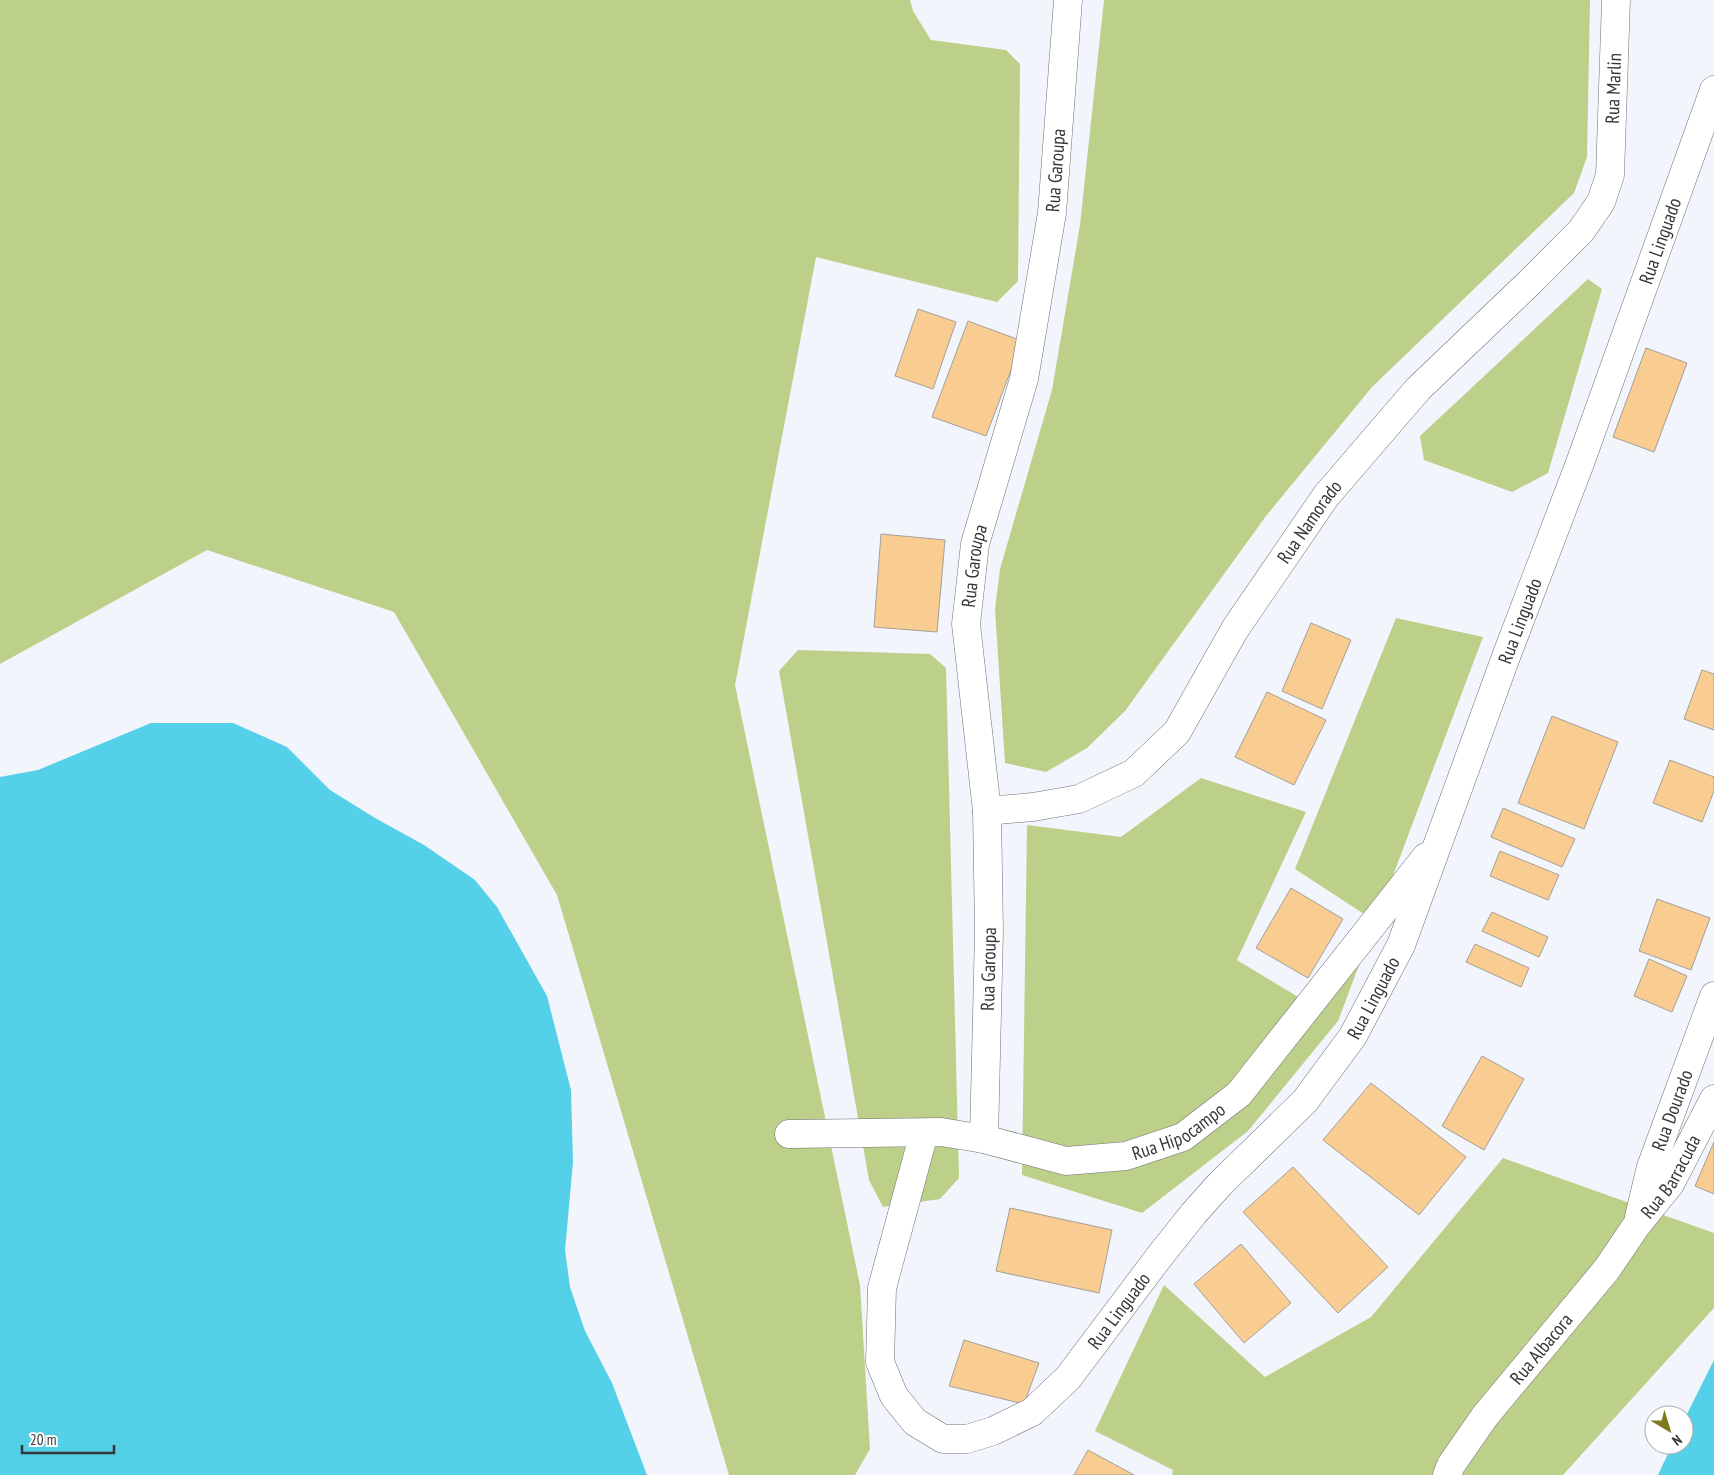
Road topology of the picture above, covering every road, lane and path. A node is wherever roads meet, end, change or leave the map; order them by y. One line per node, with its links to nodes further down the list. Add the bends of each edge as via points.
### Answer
1 (1068, 0): 5 (street, Rua Garoupa, via 1050,223 1024,379 975,544 966,624)
2 (1616, 0): 4 (street, Rua Marlin)
3 (1714, 90): 6 (street, Rua Linguado)
4 (1610, 175): 5 (street, Rua Namorado, via 1601,202 1581,231 1418,389 1326,496 1235,629 1177,732 1134,773 1079,799)
5 (987, 811): 11 (street, Rua Garoupa, via 989,931)
6 (1441, 838): 9 (street, Rua Linguado, via 1401,945 1353,1036 1305,1101 1194,1213 1068,1378 1032,1412 994,1431 967,1439 942,1439 915,1422 894,1396 880,1362 882,1288); 11 (street, Rua Hipocampo, via 1239,1094 1183,1137 1126,1156 1066,1161)
7 (1714, 996): 12 (street, Rua Dourado, via 1651,1167)
8 (1714, 1099): 12 (street, Rua Barracuda, via 1670,1184)
9 (924, 1133): 10 (street, Rua Hipocampo); 11 (street, Rua Hipocampo, via 941,1132)
10 (789, 1134)
11 (984, 1139)
12 (1636, 1226): 13 (street, Rua Albacora, via 1607,1269 1485,1416)
13 (1447, 1475)

